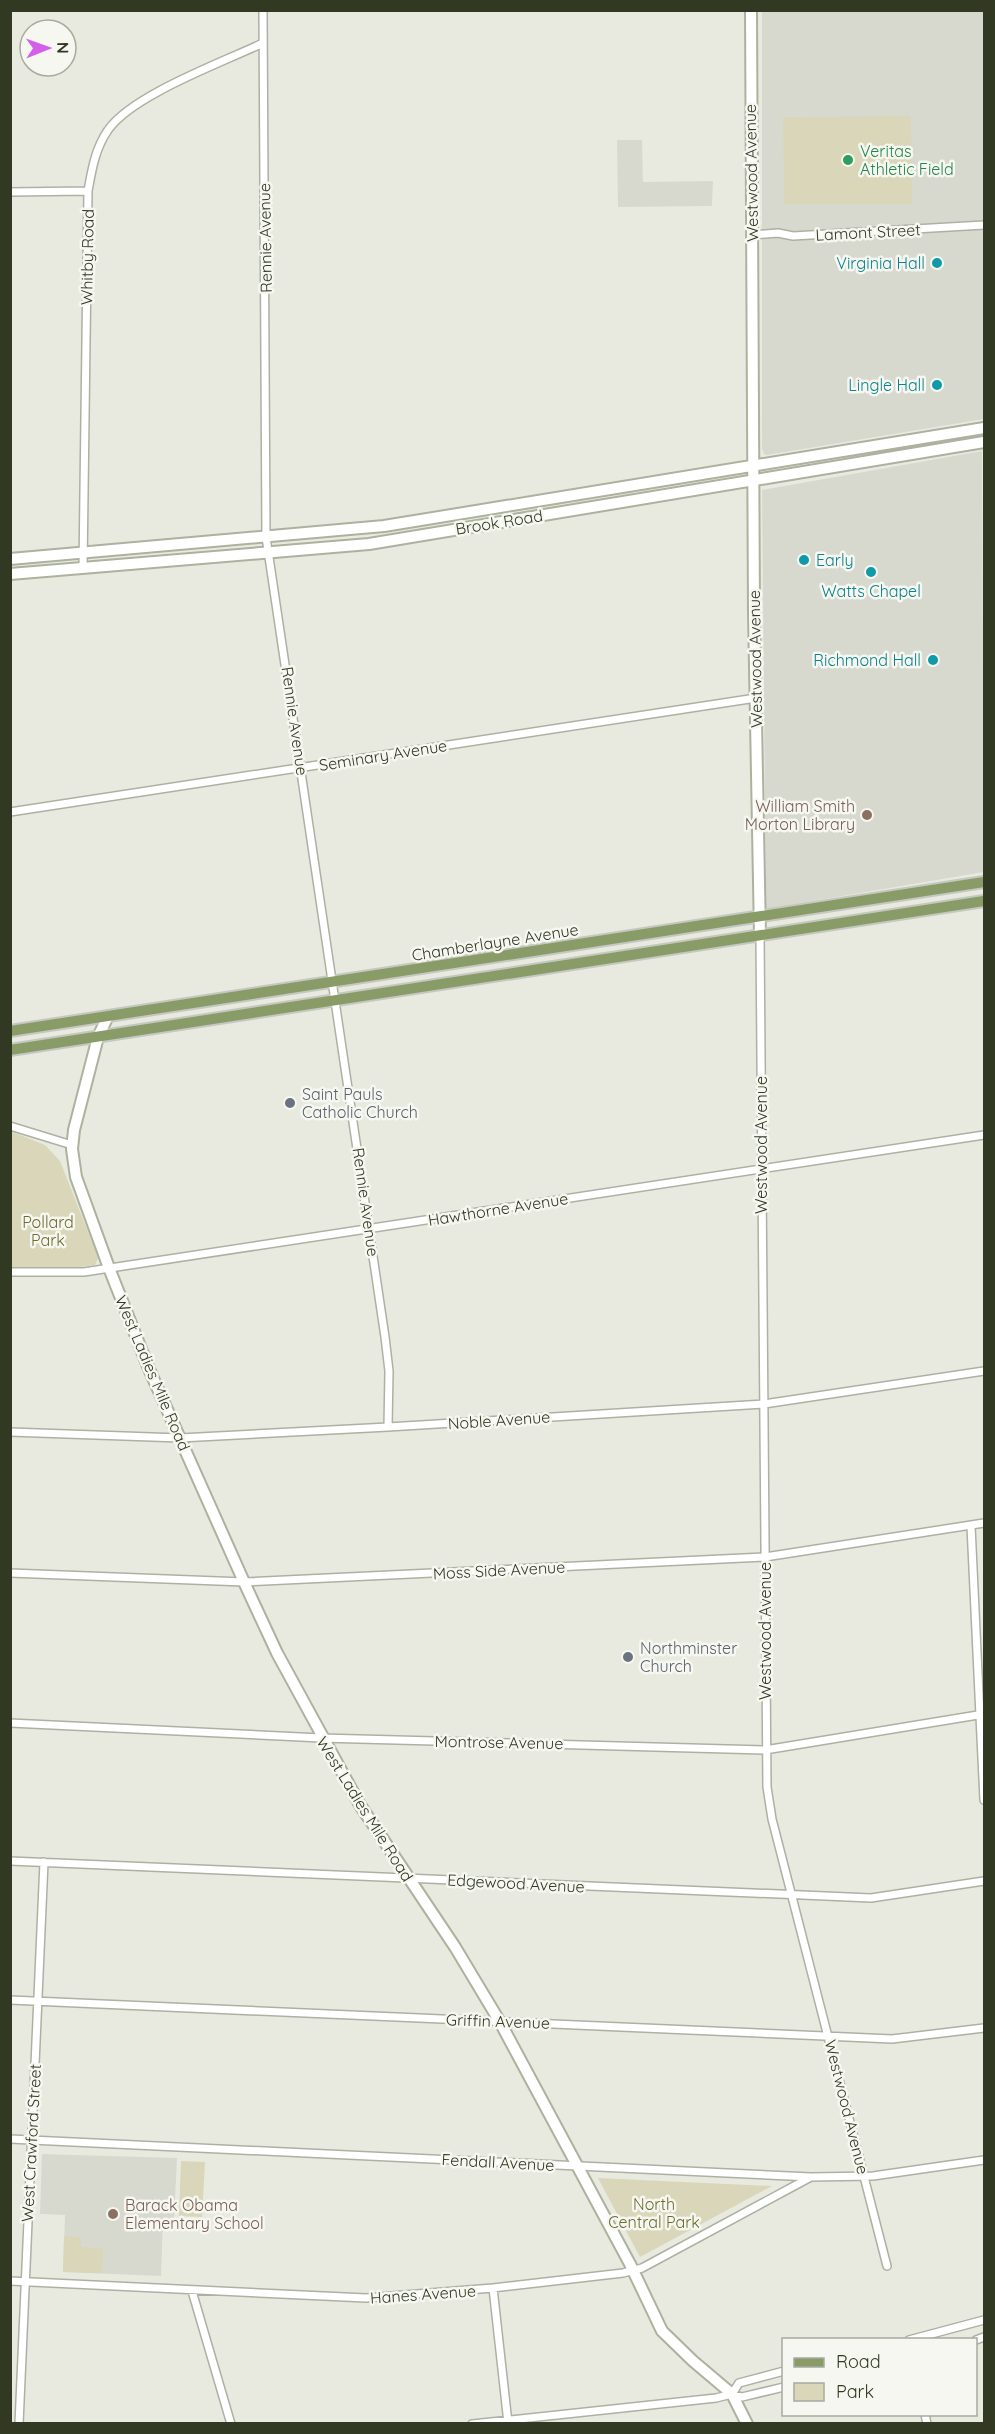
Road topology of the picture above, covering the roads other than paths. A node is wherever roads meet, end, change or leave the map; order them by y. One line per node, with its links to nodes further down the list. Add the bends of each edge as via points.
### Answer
1 (263, 10): 3 (street, Rennie Avenue)
2 (751, 10): 7 (street, Westwood Avenue)
3 (263, 43): 4 (street, Whitby Road, via 142,100 125,114 109,128 95,155); 12 (street, Rennie Avenue)
4 (88, 190): 5 (street); 14 (street, Whitby Road)
5 (10, 192)
6 (984, 225): 7 (street, Lamont Street, via 790,236)
7 (752, 234): 10 (street, Westwood Avenue)
8 (984, 428): 10 (street, Brook Road)
9 (984, 442): 11 (street, Brook Road)
10 (755, 466): 11 (street, Westwood Avenue); 12 (street, Brook Road, via 384,526)
11 (755, 480): 13 (street, Brook Road, via 377,542); 18 (street, Westwood Avenue)
12 (266, 537): 13 (street, Rennie Avenue); 14 (street, Brook Road)
13 (270, 552): 16 (street, Brook Road); 19 (street, Rennie Avenue)
14 (83, 553): 15 (street, Brook Road); 16 (street, Whitby Road)
15 (10, 559)
16 (83, 568): 17 (street, Brook Road)
17 (10, 574)
18 (756, 698): 19 (street, Seminary Avenue); 23 (street, Westwood Avenue)
19 (301, 767): 20 (street, Seminary Avenue); 25 (street, Rennie Avenue)
20 (10, 812)
21 (984, 882): 23 (main road, Chamberlayne Avenue)
22 (984, 900): 24 (main road, Chamberlayne Avenue)
23 (759, 916): 24 (street, Westwood Avenue); 25 (main road, Chamberlayne Avenue)
24 (760, 935): 26 (main road, Chamberlayne Avenue); 34 (street, Westwood Avenue)
25 (333, 981): 26 (street, Rennie Avenue); 27 (main road, Chamberlayne Avenue)
26 (337, 1000): 29 (main road, Chamberlayne Avenue); 35 (street, Rennie Avenue)
27 (108, 1016): 28 (main road, Chamberlayne Avenue); 29 (street, West Ladies Mile Road)
28 (10, 1031)
29 (98, 1037): 30 (main road, Chamberlayne Avenue); 33 (street, West Ladies Mile Road)
30 (10, 1050)
31 (10, 1126): 33 (street)
32 (984, 1135): 34 (street, Hawthorne Avenue)
33 (72, 1145): 36 (street, West Ladies Mile Road, via 78,1184)
34 (762, 1169): 35 (street, Hawthorne Avenue); 39 (street, Westwood Avenue)
35 (370, 1229): 36 (street, Hawthorne Avenue); 40 (street, Rennie Avenue, via 388,1354)
36 (109, 1269): 37 (street, Hawthorne Avenue, via 72,1274); 42 (street, West Ladies Mile Road)
37 (10, 1272)
38 (984, 1371): 39 (street, Noble Avenue)
39 (764, 1404): 40 (street, Noble Avenue); 45 (street, Westwood Avenue)
40 (387, 1427): 42 (street, Noble Avenue)
41 (10, 1432): 42 (street, Noble Avenue)
42 (180, 1438): 47 (street, West Ladies Mile Road)
43 (984, 1524): 44 (street, Moss Side Avenue)
44 (970, 1526): 45 (street, Moss Side Avenue); 48 (street)
45 (765, 1557): 47 (street, Moss Side Avenue); 51 (street, Westwood Avenue)
46 (10, 1573): 47 (street, Moss Side Avenue)
47 (244, 1582): 50 (street, West Ladies Mile Road)
48 (982, 1715): 51 (street, Montrose Avenue); 52 (street)
49 (10, 1723): 50 (street, Montrose Avenue)
50 (321, 1738): 51 (street, Montrose Avenue); 55 (street, West Ladies Mile Road)
51 (765, 1750): 57 (street, Westwood Avenue, via 772,1819)
52 (984, 1800)
53 (10, 1861): 54 (street, Edgewood Avenue)
54 (44, 1862): 55 (street, Edgewood Avenue); 59 (street, West Crawford Street)
55 (408, 1878): 57 (street, Edgewood Avenue); 60 (street, West Ladies Mile Road)
56 (984, 1881): 57 (street, Edgewood Avenue, via 871,1898)
57 (792, 1895): 62 (street, Westwood Avenue)
58 (10, 2000): 59 (street, Griffin Avenue)
59 (39, 2001): 60 (street, Griffin Avenue); 64 (street, West Crawford Street)
60 (500, 2022): 62 (street, Griffin Avenue); 66 (street, West Ladies Mile Road)
61 (984, 2028): 62 (street, Griffin Avenue, via 892,2039)
62 (828, 2035): 67 (street, Westwood Avenue)
63 (10, 2139): 64 (street, Fendall Avenue)
64 (32, 2140): 66 (street, Fendall Avenue); 72 (street, West Crawford Street)
65 (984, 2160): 67 (street, Fendall Avenue)
66 (577, 2165): 68 (street, Fendall Avenue); 70 (street, West Ladies Mile Road)
67 (864, 2176): 68 (street, Fendall Avenue); 69 (street, Westwood Avenue)
68 (811, 2177): 70 (street, Hanes Avenue)
69 (887, 2266)
70 (633, 2270): 73 (street, Hanes Avenue); 79 (street, West Ladies Mile Road, via 662,2331)
71 (10, 2281): 72 (street, Hanes Avenue)
72 (25, 2282): 74 (street, Hanes Avenue); 81 (street, West Crawford Street)
73 (493, 2288): 74 (street, Hanes Avenue, via 366,2298); 80 (street)
74 (192, 2291): 82 (street)
75 (984, 2320): 76 (street)
76 (916, 2338)
77 (782, 2371): 79 (street, via 739,2383)
78 (782, 2387): 79 (street, via 742,2397)
79 (732, 2394): 80 (street); 84 (street, West Ladies Mile Road)
80 (508, 2422): 83 (street)
81 (19, 2424)
82 (231, 2424)
83 (472, 2424)
84 (747, 2424)

